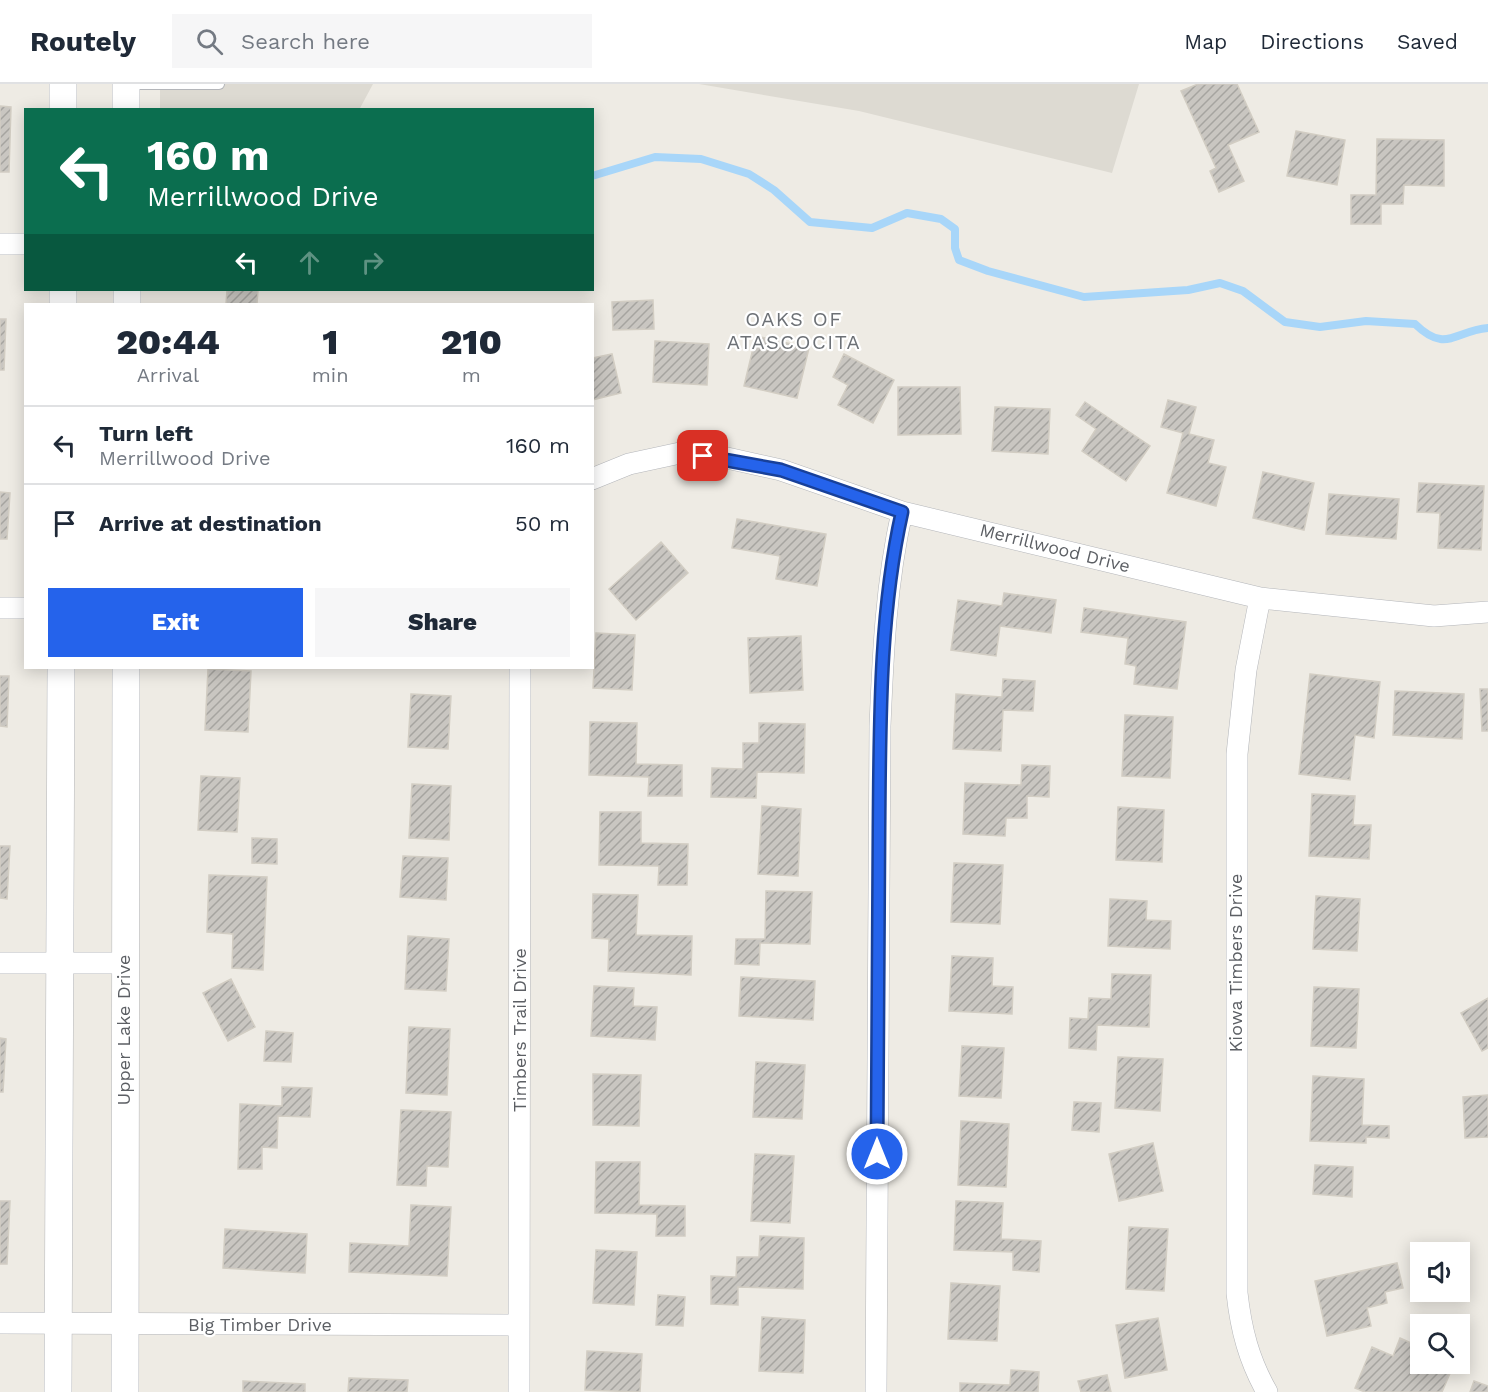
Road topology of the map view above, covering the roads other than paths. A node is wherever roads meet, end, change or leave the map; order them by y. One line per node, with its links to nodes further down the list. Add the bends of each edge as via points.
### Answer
1 (63, 84): 4 (street)
2 (126, 84): 3 (lane); 5 (street)
3 (219, 84)
4 (63, 108)
5 (126, 108)
6 (0, 244): 7 (street)
7 (24, 244)
8 (594, 478): 9 (street, Merrillwood Drive, via 629,464 680,453 727,458 781,470)
9 (902, 512): 10 (street, Merrillwood Drive); 27 (street, via 884,637 880,726)
10 (1260, 598): 13 (street, Merrillwood Drive, via 1434,616); 28 (street, Kiowa Timbers Drive, via 1246,670 1236,776 1237,1282 1241,1330)
11 (0, 608): 12 (street)
12 (24, 608)
13 (1488, 612)
14 (62, 669): 18 (street)
15 (126, 669): 19 (street, Upper Lake Drive)
16 (520, 669): 23 (street, Timbers Trail Drive)
17 (0, 963): 18 (street)
18 (60, 963): 19 (street); 20 (street)
19 (124, 963): 22 (street, Upper Lake Drive)
20 (58, 1322): 21 (street, Big Timber Drive); 22 (street, Big Timber Drive); 24 (street)
21 (0, 1323)
22 (126, 1324): 23 (street, Big Timber Drive); 25 (street, Upper Lake Drive)
23 (519, 1325): 26 (street, Timbers Trail Drive)
24 (58, 1392)
25 (125, 1392)
26 (519, 1392)
27 (876, 1392)
28 (1266, 1392)

